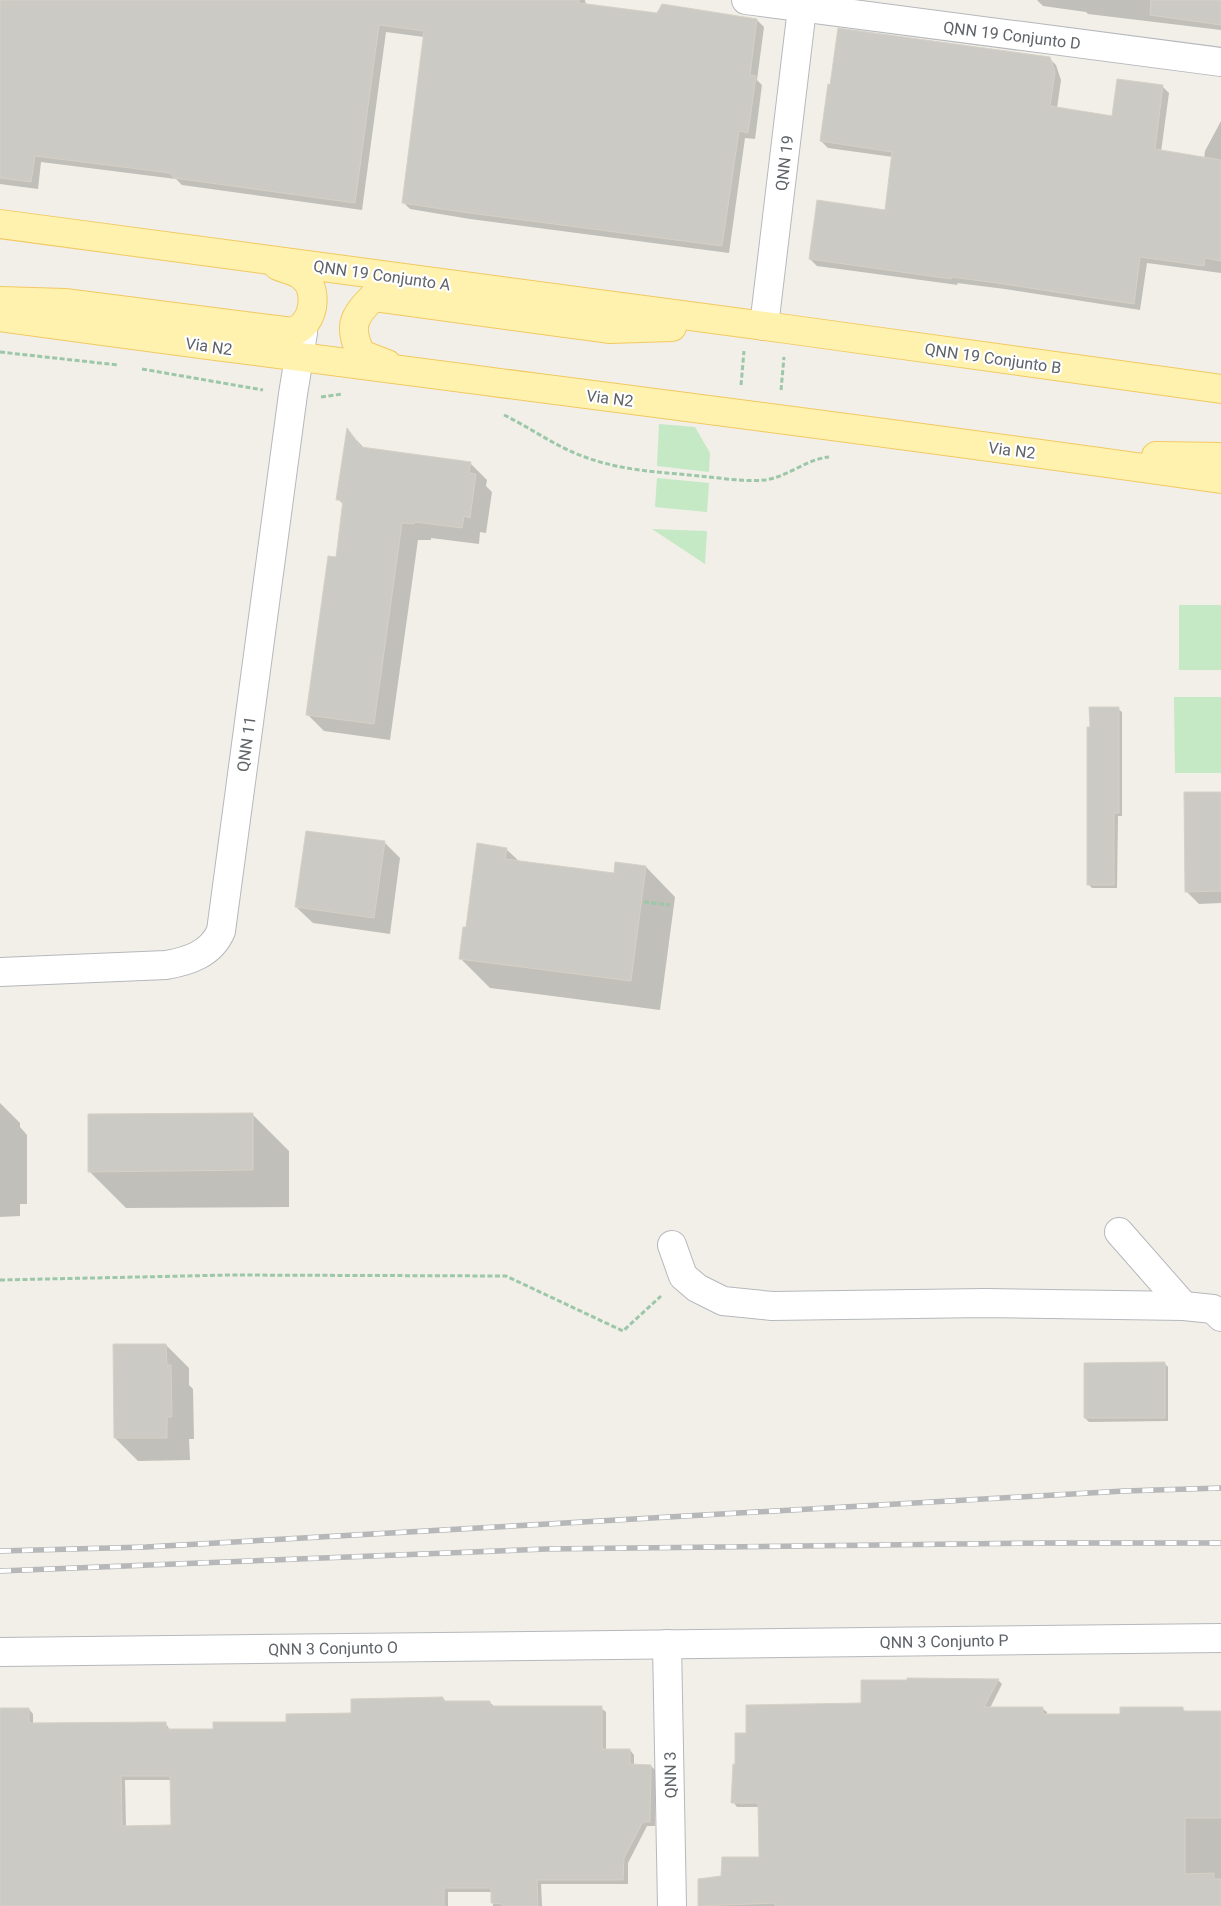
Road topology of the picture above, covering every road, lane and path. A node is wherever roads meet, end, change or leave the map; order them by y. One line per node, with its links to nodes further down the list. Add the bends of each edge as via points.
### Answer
1 (746, 0): 2 (street, QNN 19 Conjunto D)
2 (803, 4): 3 (street, QNN 19 Conjunto D); 9 (street, QNN 19)
3 (1221, 62)
4 (0, 224): 5 (main road, QNN 19 Conjunto A)
5 (259, 259): 8 (main road, via 302,276 309,284 313,293); 9 (main road, QNN 19 Conjunto A)
6 (0, 301): 8 (main road, via 65,303 293,332)
7 (0, 317): 11 (main road, Via N2)
8 (305, 324): 11 (street, QNN 11)
9 (766, 326): 14 (main road, via 609,329 373,297 361,309 353,326 360,354); 15 (main road, QNN 19 Conjunto B); 19 (path); 20 (path)
10 (0, 352): 12 (path)
11 (299, 358): 14 (main road, Via N2); 16 (street, QNN 11)
12 (126, 366)
13 (135, 367): 16 (path)
14 (409, 372): 19 (main road, Via N2)
15 (1221, 389)
16 (293, 394): 17 (path, via 317,398); 27 (street, QNN 11, via 222,931 218,940 200,955 166,965)
17 (345, 394)
18 (501, 413): 23 (path, via 583,456 609,465 646,470 766,480 827,457)
19 (738, 415): 20 (main road, Via N2)
20 (778, 420): 21 (main road, Via N2)
21 (1060, 456): 22 (main road); 24 (main road, Via N2)
22 (1221, 457)
23 (836, 458)
24 (1221, 479)
25 (644, 902): 26 (path)
26 (670, 905)
27 (0, 972)
28 (1119, 1232): 32 (street)
29 (672, 1245): 30 (street)
30 (683, 1276): 31 (path, via 622,1331 506,1276 230,1275); 32 (street, via 697,1288 723,1301 772,1306 985,1303)
31 (0, 1280)
32 (1184, 1306): 33 (street, via 1213,1309)
33 (1221, 1317)
34 (1221, 1638): 35 (street, QNN 3 Conjunto P)
35 (667, 1644): 36 (street, QNN 3 Conjunto O); 37 (street, QNN 3)
36 (0, 1652)
37 (672, 1906)

